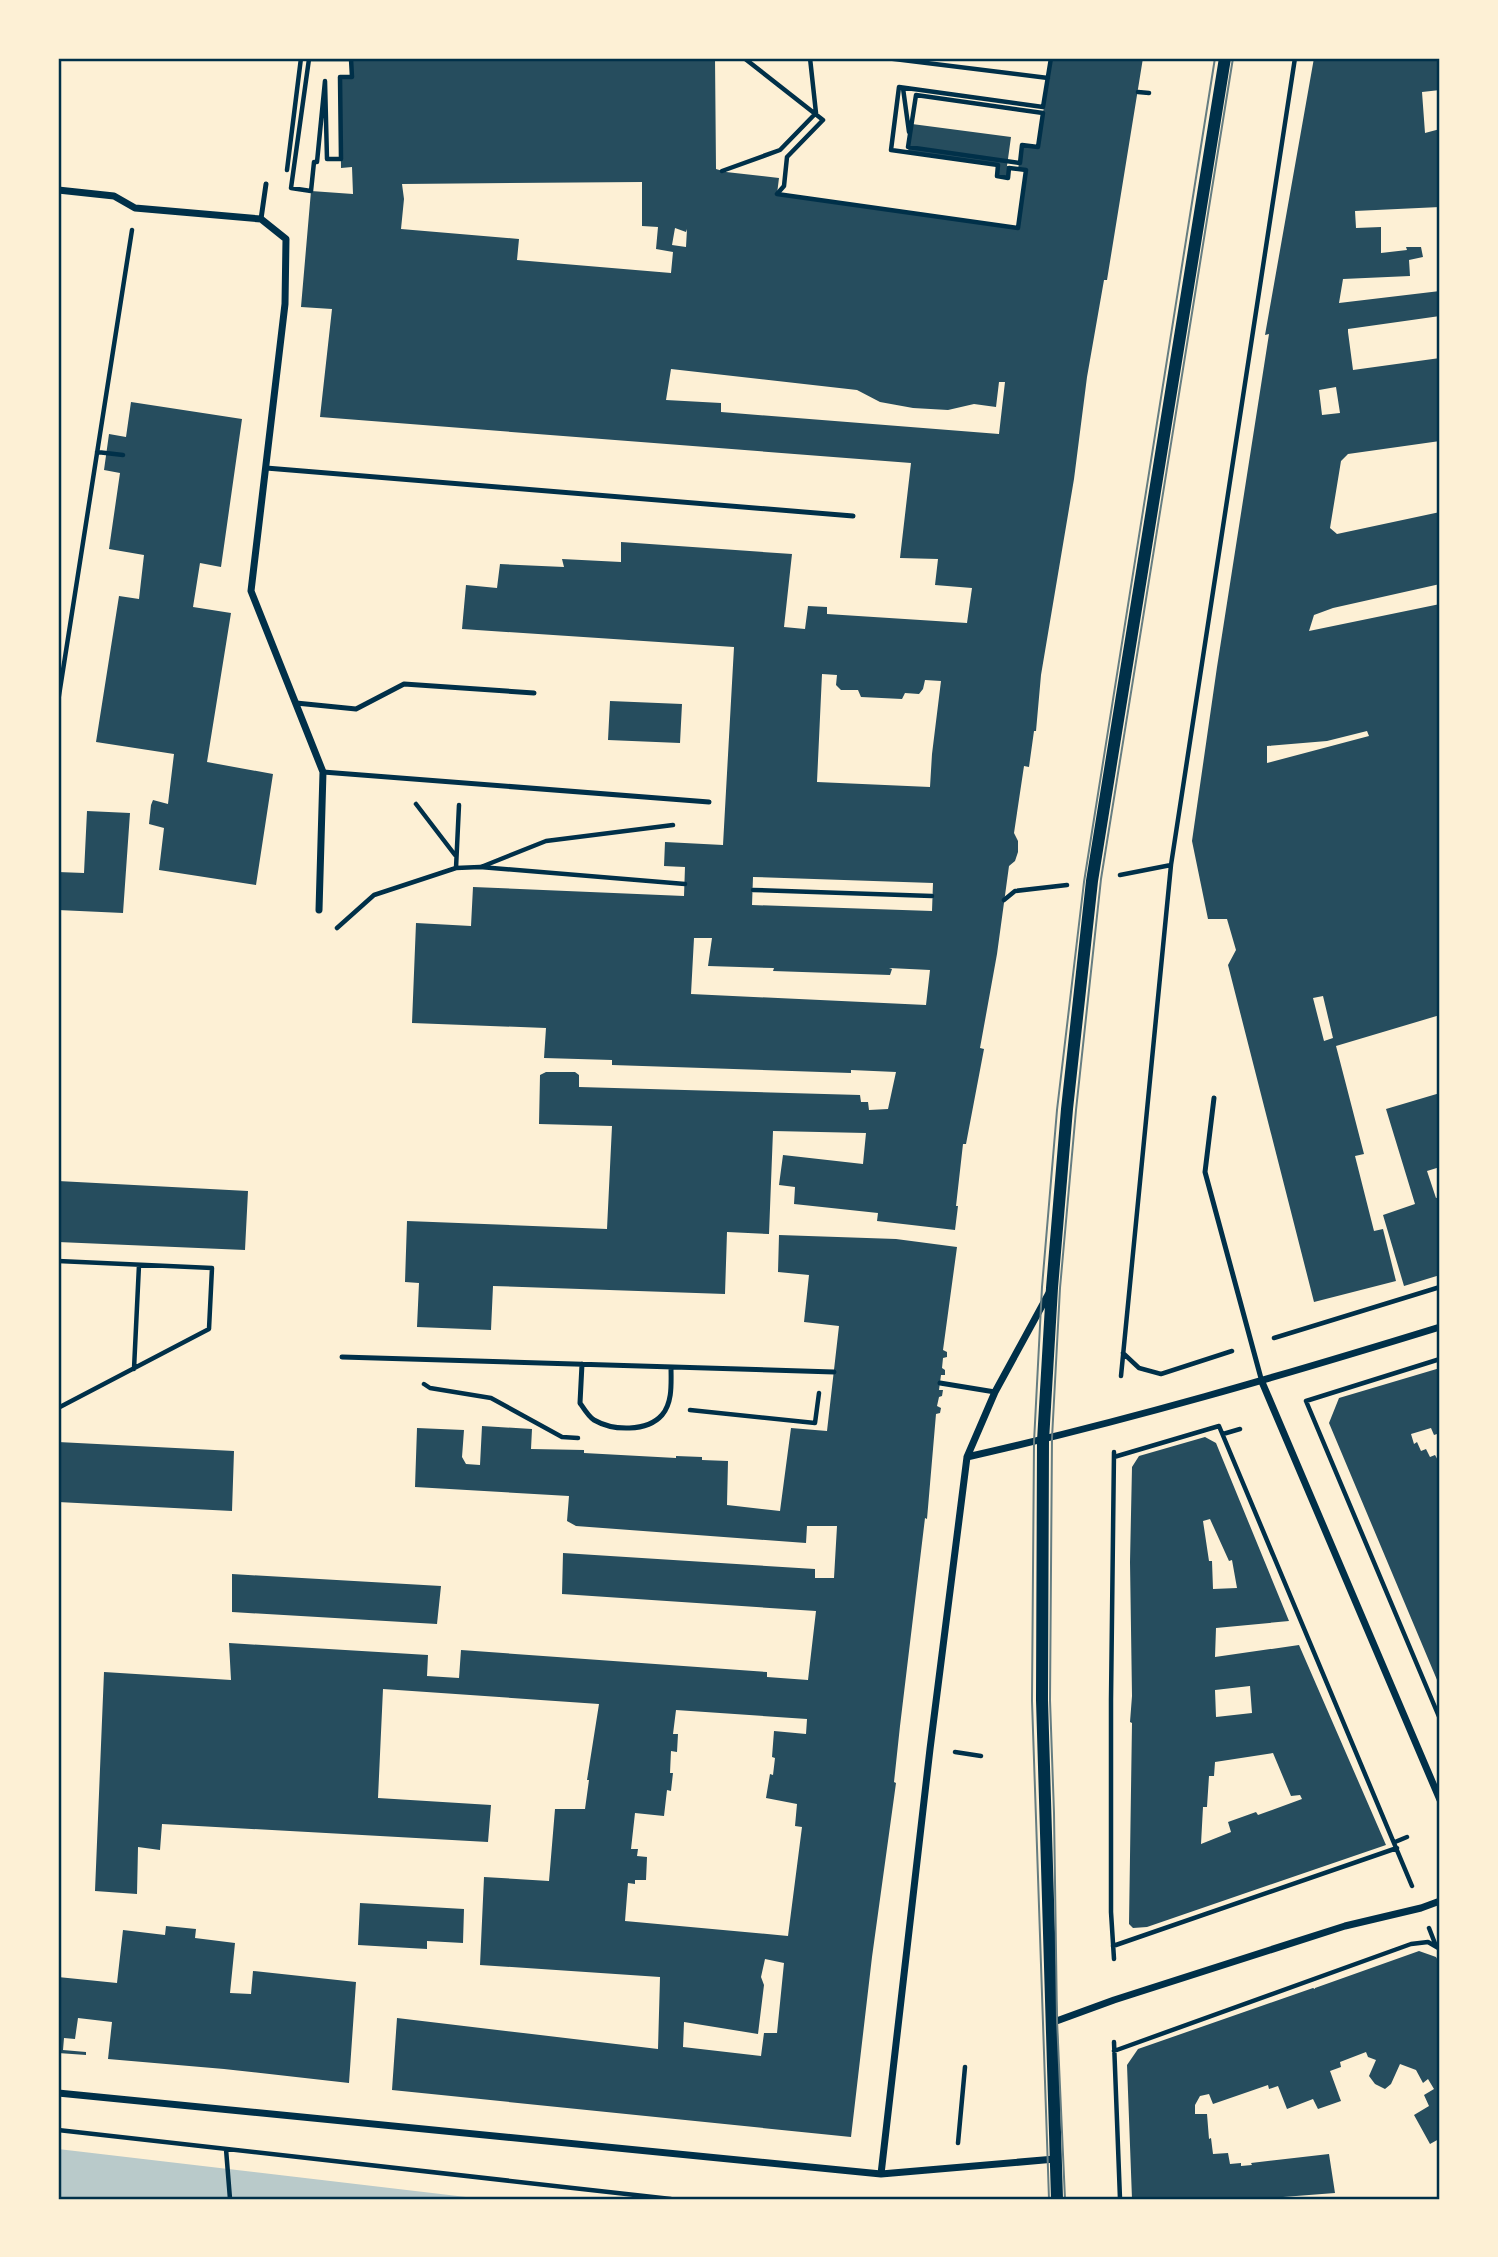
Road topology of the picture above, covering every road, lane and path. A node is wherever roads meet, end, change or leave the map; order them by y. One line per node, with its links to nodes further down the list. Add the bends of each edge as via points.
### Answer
1 (301, 58): 20 (path, via 285,186)
2 (744, 58): 12 (path)
3 (810, 58): 12 (path)
4 (886, 58): 8 (path)
5 (1051, 58): 8 (path)
6 (1225, 58): 37 (street)
7 (1295, 58): 34 (path)
8 (1048, 78): 9 (path, via 1043,107)
9 (903, 88): 12 (path, via 899,88 891,150 998,165 997,176 1008,178 1009,168 1026,170 1018,228 777,194 784,186 787,157 822,120); 13 (path)
10 (1138, 92): 11 (path)
11 (1149, 93)
12 (816, 113): 16 (path, via 780,150)
13 (910, 138): 13 (path, via 908,147 1020,163 1022,145 1038,147 1042,113 916,94)
14 (318, 151): 15 (path)
15 (326, 151): 15 (path, via 325,81 311,191 292,188 309,59 351,59 352,77 340,77 341,159 327,159)
16 (722, 171)
17 (266, 184): 20 (lane)
18 (58, 190): 19 (street, via 114,196)
19 (135, 208): 20 (street); 21 (path)
20 (261, 219): 23 (street, via 286,239 285,304)
21 (97, 452): 22 (path); 26 (path)
22 (123, 455)
23 (266, 468): 24 (lane); 27 (street, via 251,591)
24 (853, 516)
25 (534, 693): 27 (lane, via 404,684 356,709)
26 (58, 702)
27 (296, 703): 28 (street)
28 (323, 772): 29 (lane); 43 (street)
29 (396, 778): 30 (lane); 33 (path)
30 (461, 783): 31 (lane); 33 (path)
31 (709, 802)
32 (679, 825): 35 (path, via 546,841)
33 (456, 856): 36 (path)
34 (1171, 866): 37 (path); 52 (path)
35 (480, 867): 36 (path); 38 (path)
36 (456, 869): 44 (path, via 374,895 340,927)
37 (1092, 881): 49 (street)
38 (685, 884)
39 (1072, 884): 42 (path, via 1015,891)
40 (753, 890): 41 (path)
41 (932, 897)
42 (1004, 900)
43 (319, 910)
44 (329, 930)
45 (1214, 1098): 51 (lane, via 1205,1172)
46 (58, 1261): 47 (path)
47 (139, 1265): 57 (path); 57 (path, via 212,1268 212,1280 209,1329)
48 (1440, 1286): 51 (path)
49 (1052, 1288): 62 (street); 66 (street)
50 (1440, 1327): 60 (street)
51 (1252, 1345): 52 (path, via 1161,1374 1139,1368); 60 (lane)
52 (1123, 1353): 59 (path)
53 (342, 1357): 55 (lane)
54 (1440, 1359): 68 (path, via 1306,1401)
55 (582, 1364): 56 (lane); 56 (lane, via 580,1403 593,1420 640,1428 662,1415 671,1397)
56 (671, 1367): 58 (lane)
57 (134, 1368): 63 (path)
58 (834, 1372)
59 (1121, 1376)
60 (1262, 1382): 66 (street); 69 (street)
61 (940, 1383): 62 (lane)
62 (995, 1392): 67 (street)
63 (58, 1408)
64 (1240, 1429): 65 (path)
65 (1223, 1434): 71 (path); 74 (path, via 1219,1426 1114,1454)
66 (1043, 1441): 67 (street); 77 (street, via 1042,1700)
67 (967, 1457): 86 (street)
68 (1440, 1719)
69 (1440, 1800)
70 (1407, 1837): 71 (path)
71 (1396, 1845): 72 (path); 74 (path)
72 (1413, 1890)
73 (1440, 1901): 77 (street, via 1345,1926)
74 (1113, 1946): 76 (path)
75 (1439, 1946): 79 (path, via 1411,1944)
76 (1114, 1959)
77 (1050, 2023): 85 (street)
78 (1114, 2042): 79 (path)
79 (1114, 2051): 90 (path)
80 (965, 2067): 83 (path)
81 (58, 2093): 86 (street)
82 (58, 2130): 84 (path)
83 (957, 2145)
84 (226, 2149): 87 (path); 88 (path)
85 (1055, 2159): 86 (street); 89 (street)
86 (881, 2174)
87 (230, 2199)
88 (671, 2199)
89 (1057, 2199)
90 (1120, 2199)

